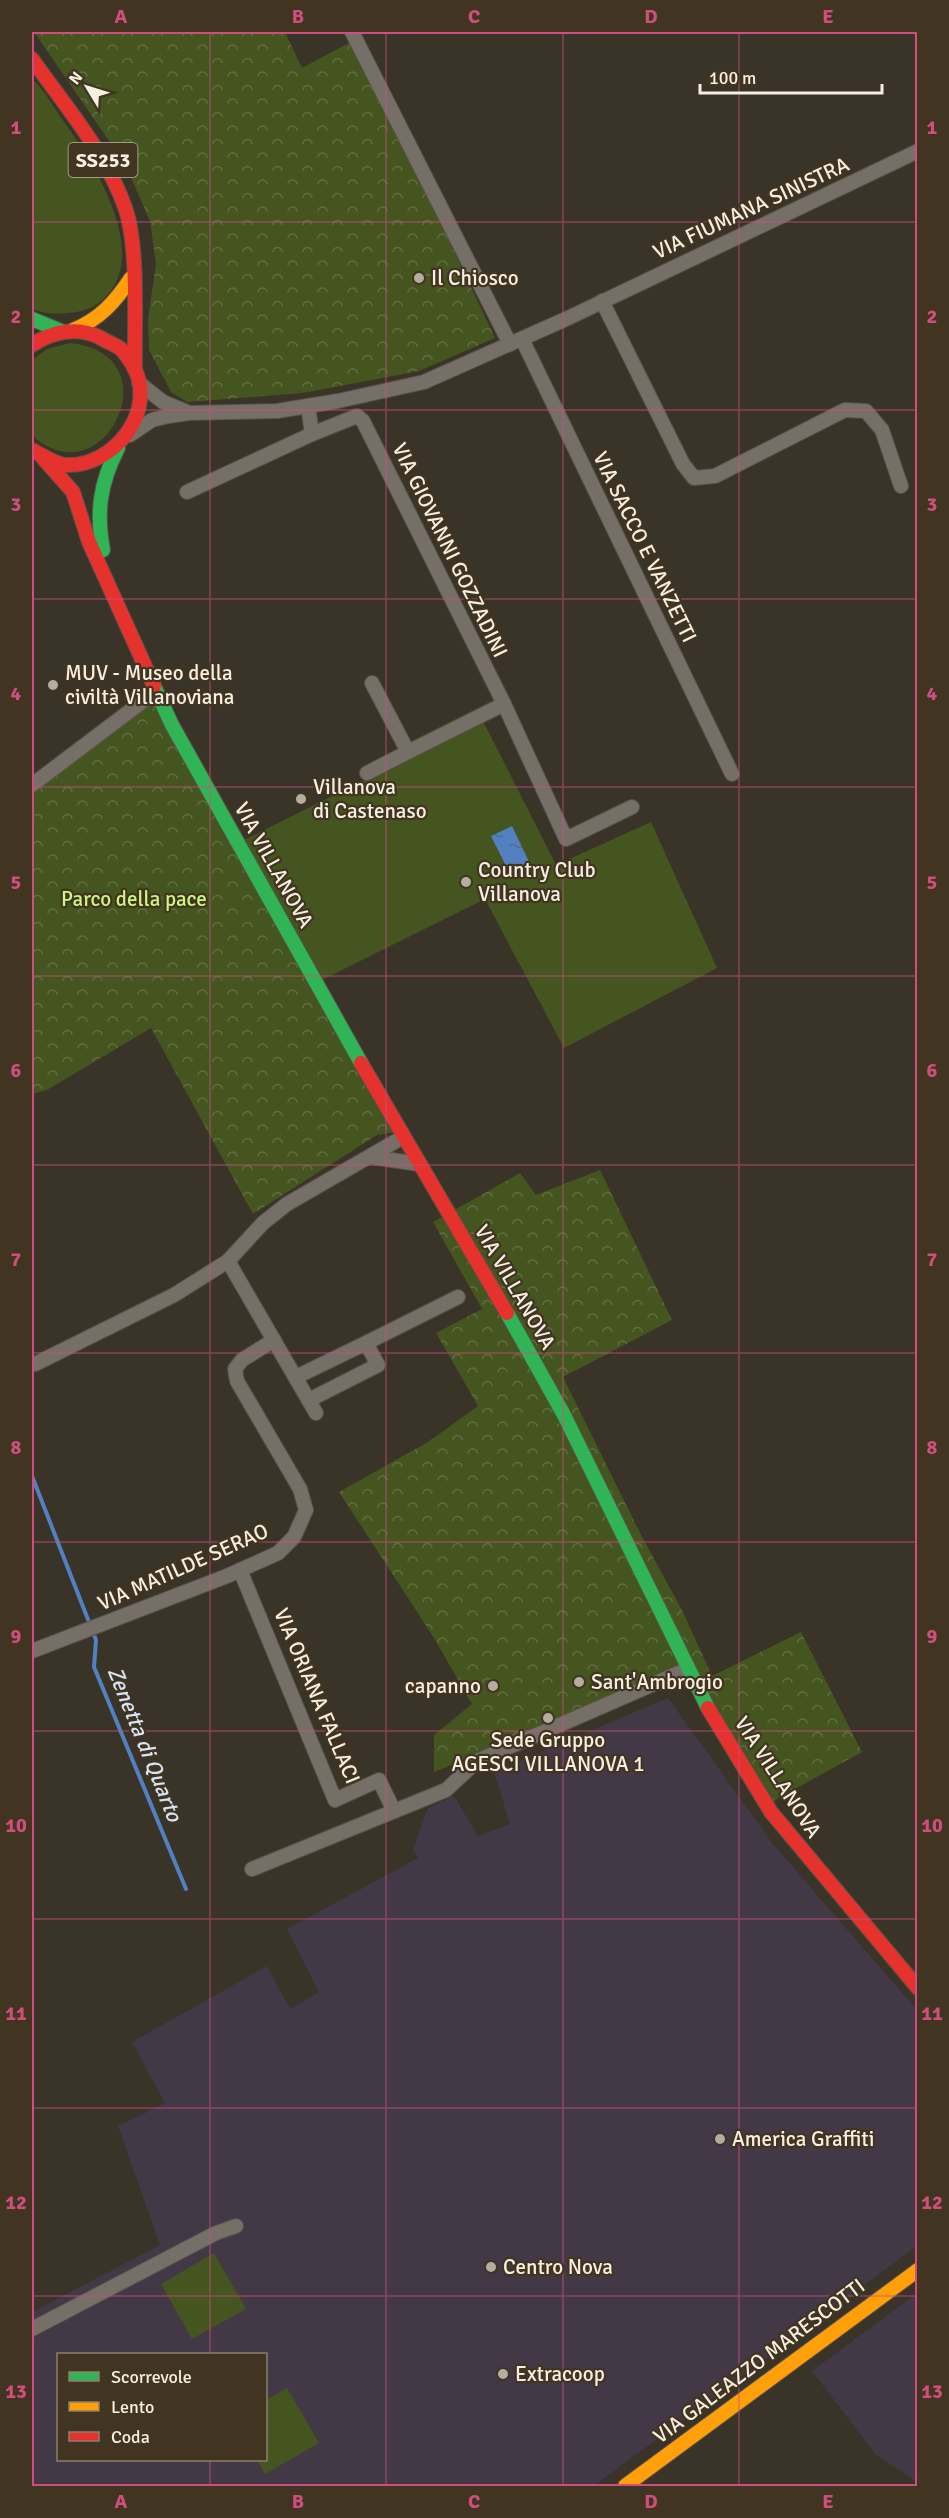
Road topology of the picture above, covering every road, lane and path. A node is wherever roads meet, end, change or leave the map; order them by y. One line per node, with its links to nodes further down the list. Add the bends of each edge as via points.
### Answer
1 (352, 32): 8 (street, VIA SACCO E VANZETTI)
2 (32, 59): 4 (main road, SS253, via 104,161 120,195 132,244)
3 (918, 151): 5 (street, VIA FIUMANA SINISTRA)
4 (130, 278): 7 (main road, SS253, via 110,309 85,326); 10 (main road, SS253)
5 (602, 301): 8 (street, VIA FIUMANA SINISTRA); 17 (street, via 683,464 694,478 715,476 845,410 866,411 882,430)
6 (32, 320): 7 (main road)
7 (67, 331): 9 (main road, SS253, via 46,336); 10 (main road, via 99,335 110,341 120,349)
8 (516, 342): 11 (street, VIA FIUMANA SINISTRA, via 424,382); 25 (street, VIA SACCO E VANZETTI)
9 (32, 345)
10 (137, 377): 12 (street, VIA FIUMANA SINISTRA, via 163,402); 14 (main road, SS253, via 139,411)
11 (308, 406): 12 (street, VIA FIUMANA SINISTRA, via 237,414); 13 (street)
12 (189, 413): 14 (street, VIA FIUMANA SINISTRA, via 153,420)
13 (312, 434): 18 (street); 22 (street, VIA GIOVANNI GOZZADINI, via 357,416 363,421)
14 (128, 436): 15 (main road, SS253)
15 (118, 448): 16 (main road, SS253, via 98,460 74,465); 19 (main road, VIA VILLANOVA, via 106,470 97,501)
16 (36, 456): 19 (main road, VIA VILLANOVA, via 74,492 89,542)
17 (901, 486)
18 (187, 492)
19 (110, 584): 21 (main road, VIA VILLANOVA)
20 (372, 682): 23 (street)
21 (155, 692): 26 (street); 28 (main road, VIA VILLANOVA)
22 (504, 704): 23 (street); 27 (street, VIA GIOVANNI GOZZADINI, via 566,839)
23 (408, 752): 24 (street)
24 (367, 773)
25 (732, 774)
26 (32, 785)
27 (632, 807)
28 (403, 1137): 29 (street); 30 (main road, VIA VILLANOVA)
29 (371, 1157): 30 (street); 31 (street, via 287,1204 263,1223)
30 (419, 1164): 41 (main road, VIA VILLANOVA, via 564,1415)
31 (228, 1261): 33 (street); 35 (street, via 174,1295)
32 (458, 1297): 34 (street)
33 (274, 1340): 36 (street); 39 (street, VIA MATILDE SERAO, via 242,1360 235,1369 237,1381 300,1489 306,1510 294,1537 278,1553)
34 (366, 1342): 36 (street); 37 (street, via 378,1365)
35 (33, 1363)
36 (296, 1377): 37 (street)
37 (309, 1400): 38 (street)
38 (316, 1413)
39 (240, 1570): 40 (street, VIA MATILDE SERAO); 42 (street, VIA ORIANA FALLACI, via 335,1800 379,1780)
40 (32, 1651)
41 (688, 1669): 42 (street, via 477,1761 446,1790); 44 (main road, VIA VILLANOVA, via 771,1812)
42 (394, 1811): 43 (street)
43 (252, 1869)
44 (918, 1988)
45 (236, 2226): 47 (street)
46 (918, 2270): 48 (main road, VIA GALEAZZO MARESCOTTI)
47 (32, 2329)
48 (625, 2487)

